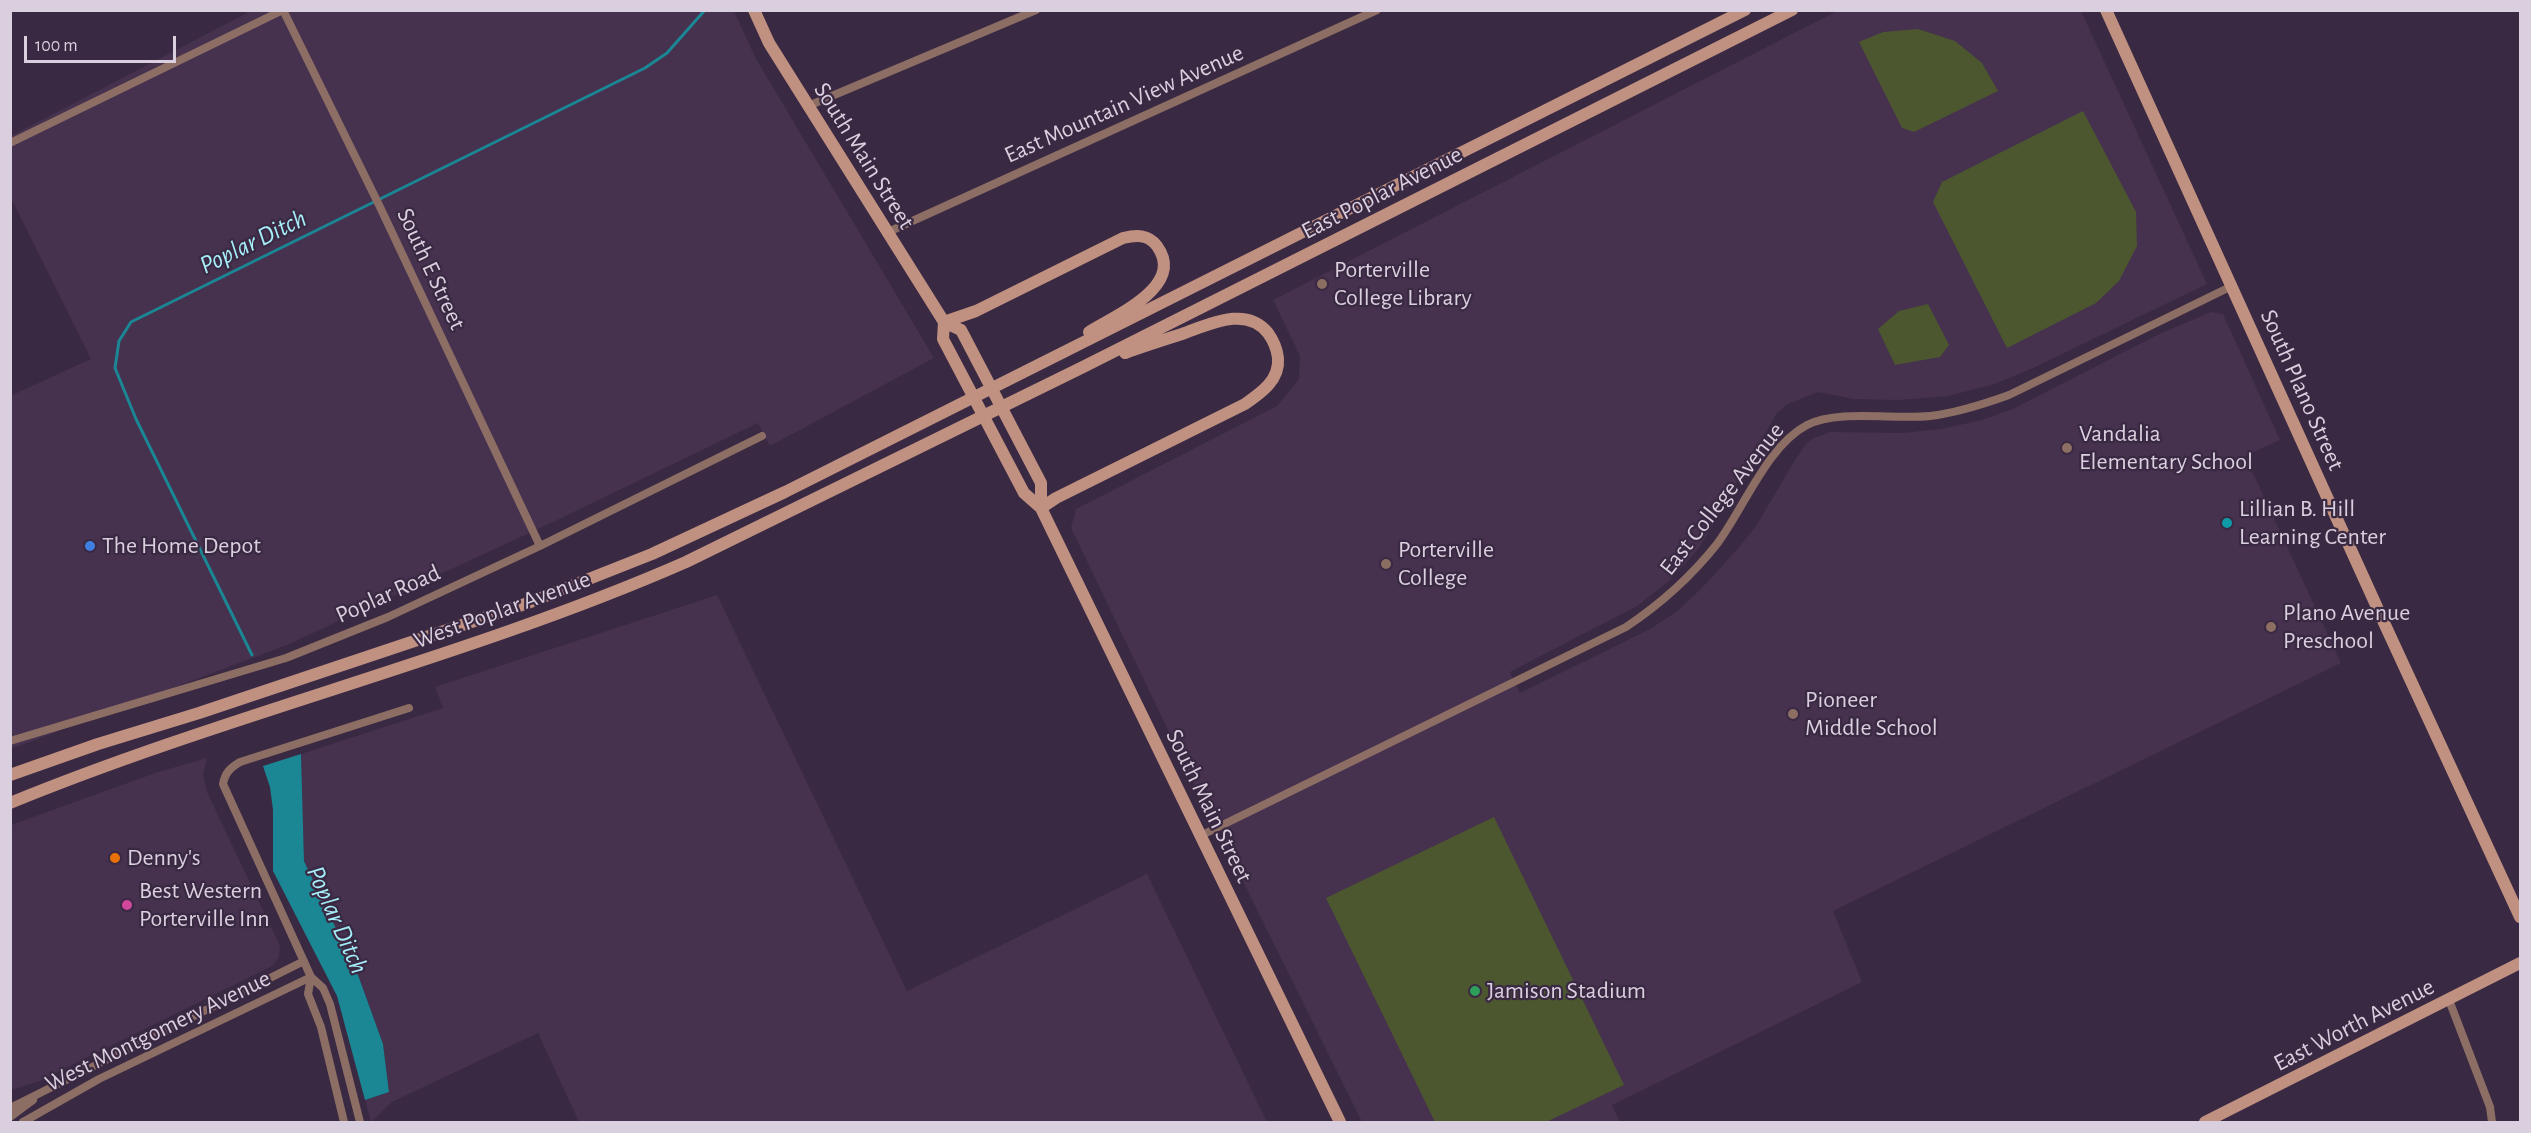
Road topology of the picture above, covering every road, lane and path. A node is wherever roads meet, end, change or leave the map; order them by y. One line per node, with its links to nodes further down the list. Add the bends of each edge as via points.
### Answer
1 (283, 10): 9 (street); 19 (street, South E Street)
2 (753, 10): 8 (main road, South Main Street)
3 (1036, 10): 8 (street)
4 (1377, 10): 10 (street, East Mountain View Avenue)
5 (1745, 10): 14 (main road, East Poplar Avenue)
6 (1792, 10): 13 (main road, East Poplar Avenue)
7 (2106, 10): 11 (main road, South Plano Street)
8 (808, 106): 10 (main road, South Main Street)
9 (10, 143)
10 (886, 233): 12 (main road, South Main Street)
11 (2232, 286): 24 (street, East College Avenue, via 2009,395 1975,407 1931,416 1850,417 1809,424 1790,436 1717,543 1688,579 1660,605 1626,627); 25 (main road, South Plano Street)
12 (944, 322): 14 (main road, via 976,311 1124,238 1145,237 1155,243 1164,266 1163,277 1154,289); 18 (main road, South Main Street, via 943,339 1024,493); 18 (main road, South Main Street, via 961,330 1018,437 1041,483)
13 (1083, 367): 16 (main road, East Poplar Avenue); 18 (main road, via 1237,318 1264,328 1274,342 1278,364 1269,384 1245,404)
14 (1024, 372): 15 (main road, East Poplar Avenue)
15 (983, 393): 22 (main road, West Poplar Avenue, via 698,534 565,589)
16 (990, 412): 23 (main road, West Poplar Avenue, via 736,539 599,598 104,767)
17 (762, 436): 19 (street, Poplar Road)
18 (1041, 508): 24 (main road, South Main Street)
19 (540, 546): 21 (street, Poplar Road, via 388,617 286,658)
20 (408, 708): 26 (street, via 240,762 224,777 225,792)
21 (10, 741)
22 (10, 775)
23 (10, 803)
24 (1200, 836): 38 (main road, South Main Street)
25 (2520, 917)
26 (304, 962): 28 (street); 30 (street, West Montgomery Avenue)
27 (2520, 963): 29 (main road, East Worth Avenue)
28 (311, 977): 31 (street, West Montgomery Avenue); 36 (street, via 308,994 321,1027); 37 (street, via 323,988 335,1016)
29 (2449, 1000): 39 (main road, East Worth Avenue); 40 (street, via 2490,1107)
30 (144, 1040): 31 (street); 32 (street, West Montgomery Avenue)
31 (151, 1054): 35 (street, West Montgomery Avenue)
32 (56, 1084): 33 (street, West Montgomery Avenue); 34 (street, West Montgomery Avenue)
33 (10, 1108)
34 (10, 1117)
35 (23, 1122)
36 (344, 1122)
37 (360, 1122)
38 (1340, 1122)
39 (2205, 1122)
40 (2492, 1122)

